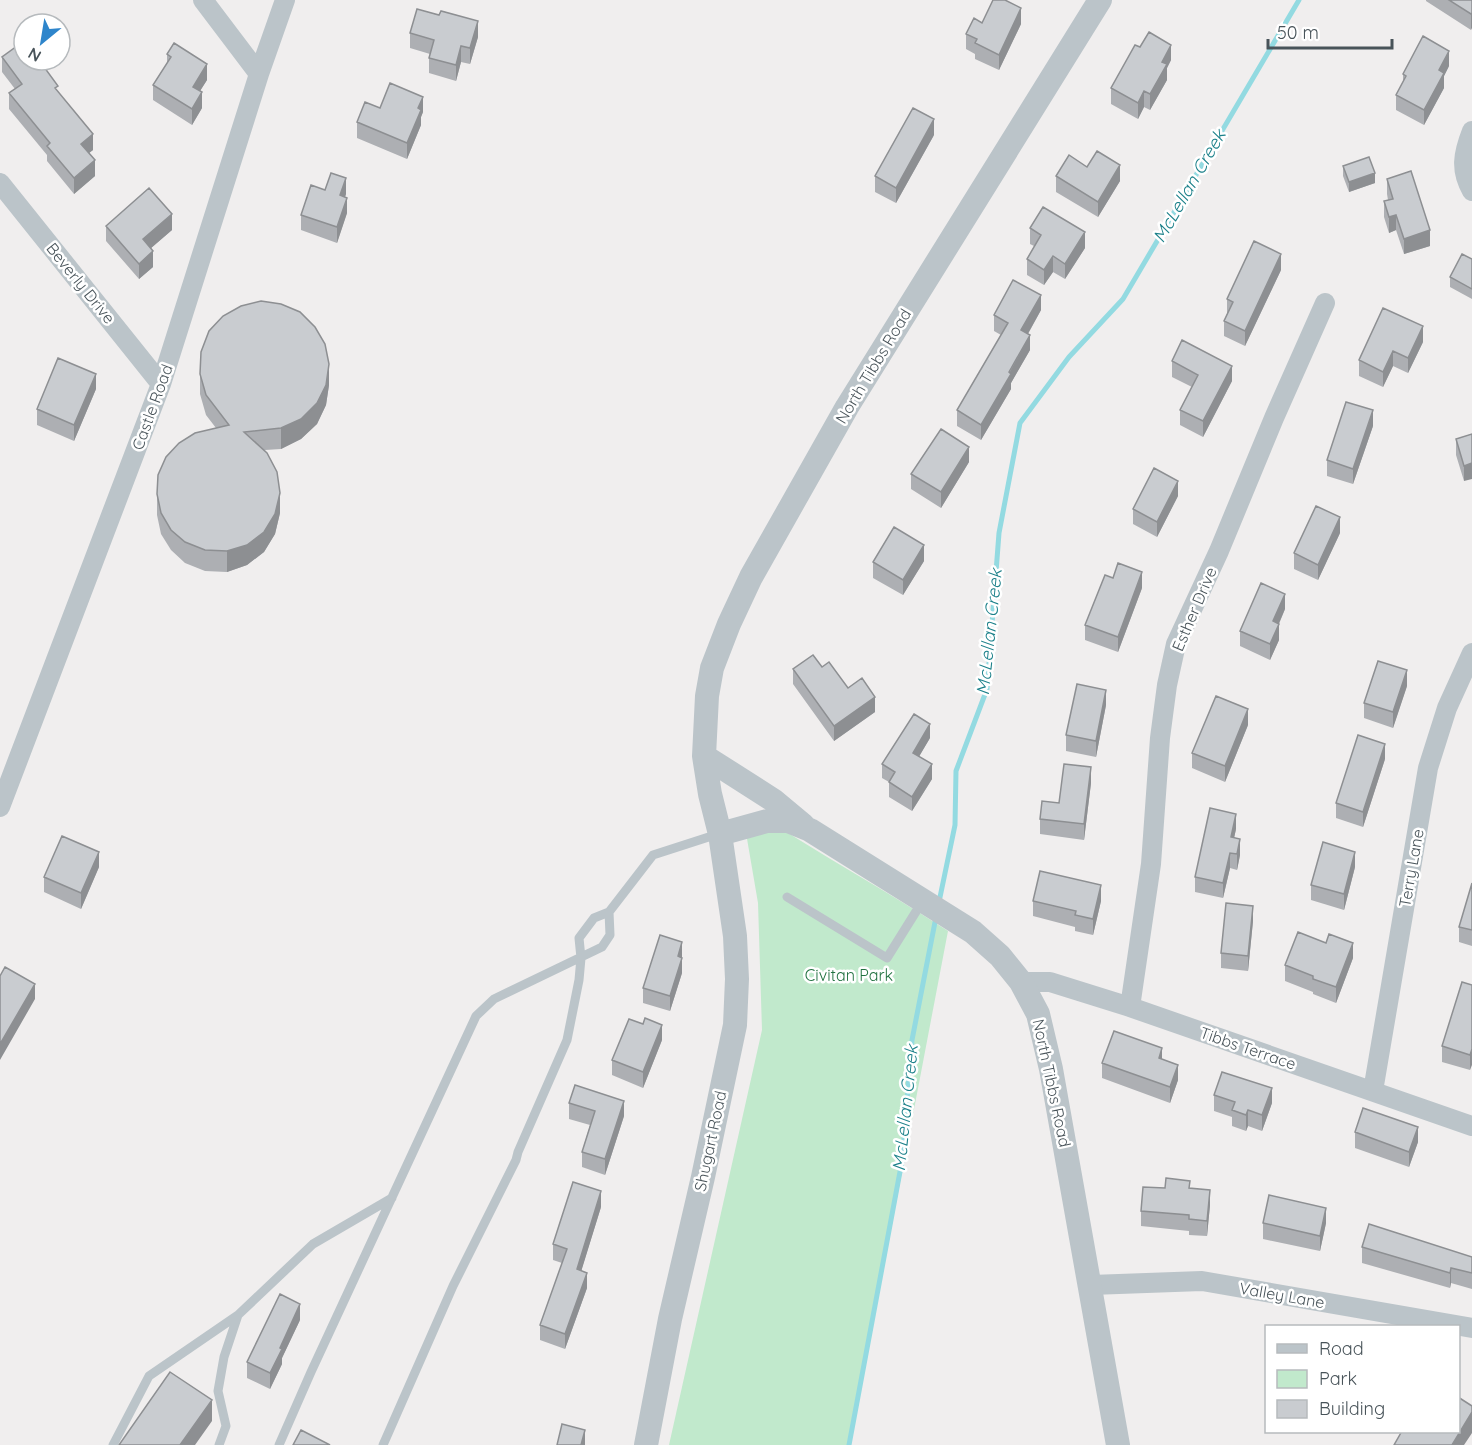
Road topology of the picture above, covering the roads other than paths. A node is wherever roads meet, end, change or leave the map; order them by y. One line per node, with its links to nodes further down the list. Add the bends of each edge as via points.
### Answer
1 (203, 0): 4 (street)
2 (285, 0): 4 (street, Castle Road)
3 (1100, 0): 11 (street, North Tibbs Road, via 847,407 751,577 712,668)
4 (259, 74): 9 (street, Castle Road)
5 (1472, 131): 7 (street, via 1464,159 1464,177)
6 (0, 183): 9 (street, Beverly Drive)
7 (1472, 191)
8 (1325, 303): 20 (street, Esther Drive, via 1220,551 1176,644 1160,738 1151,864)
9 (161, 384): 12 (street, Castle Road)
10 (1472, 653): 21 (street, Terry Lane, via 1447,708 1428,768)
11 (704, 756): 13 (street, North Tibbs Road, via 773,800); 14 (street, North Tibbs Road)
12 (0, 807)
13 (810, 830): 14 (street, North Tibbs Road, via 788,821 766,821); 16 (street, North Tibbs Road)
14 (720, 834): 17 (lane, via 653,855); 31 (street, Shugart Road, via 735,936 735,1025)
15 (788, 897): 16 (lane, via 887,958)
16 (926, 902): 19 (street, North Tibbs Road, via 973,932)
17 (609, 912): 18 (lane, via 610,935 602,947); 18 (lane, via 594,918 579,938)
18 (581, 958): 23 (lane, via 494,999 476,1016); 30 (lane, via 567,1040 516,1160 453,1286)
19 (1021, 982): 20 (street, Tibbs Terrace, via 1050,982); 24 (street, North Tibbs Road, via 1038,1014 1051,1069)
20 (1130, 1007): 21 (street, Tibbs Terrace)
21 (1373, 1090): 22 (street, Tibbs Terrace)
22 (1472, 1126)
23 (392, 1198): 25 (lane, via 313,1244); 29 (lane)
24 (1091, 1286): 26 (street, Valley Lane, via 1202,1281); 32 (street, North Tibbs Road)
25 (238, 1315): 27 (lane, via 149,1376); 28 (lane, via 218,1391 226,1426)
26 (1455, 1325)
27 (113, 1445)
28 (219, 1445)
29 (279, 1445)
30 (383, 1445)
31 (646, 1445)
32 (1118, 1445)

